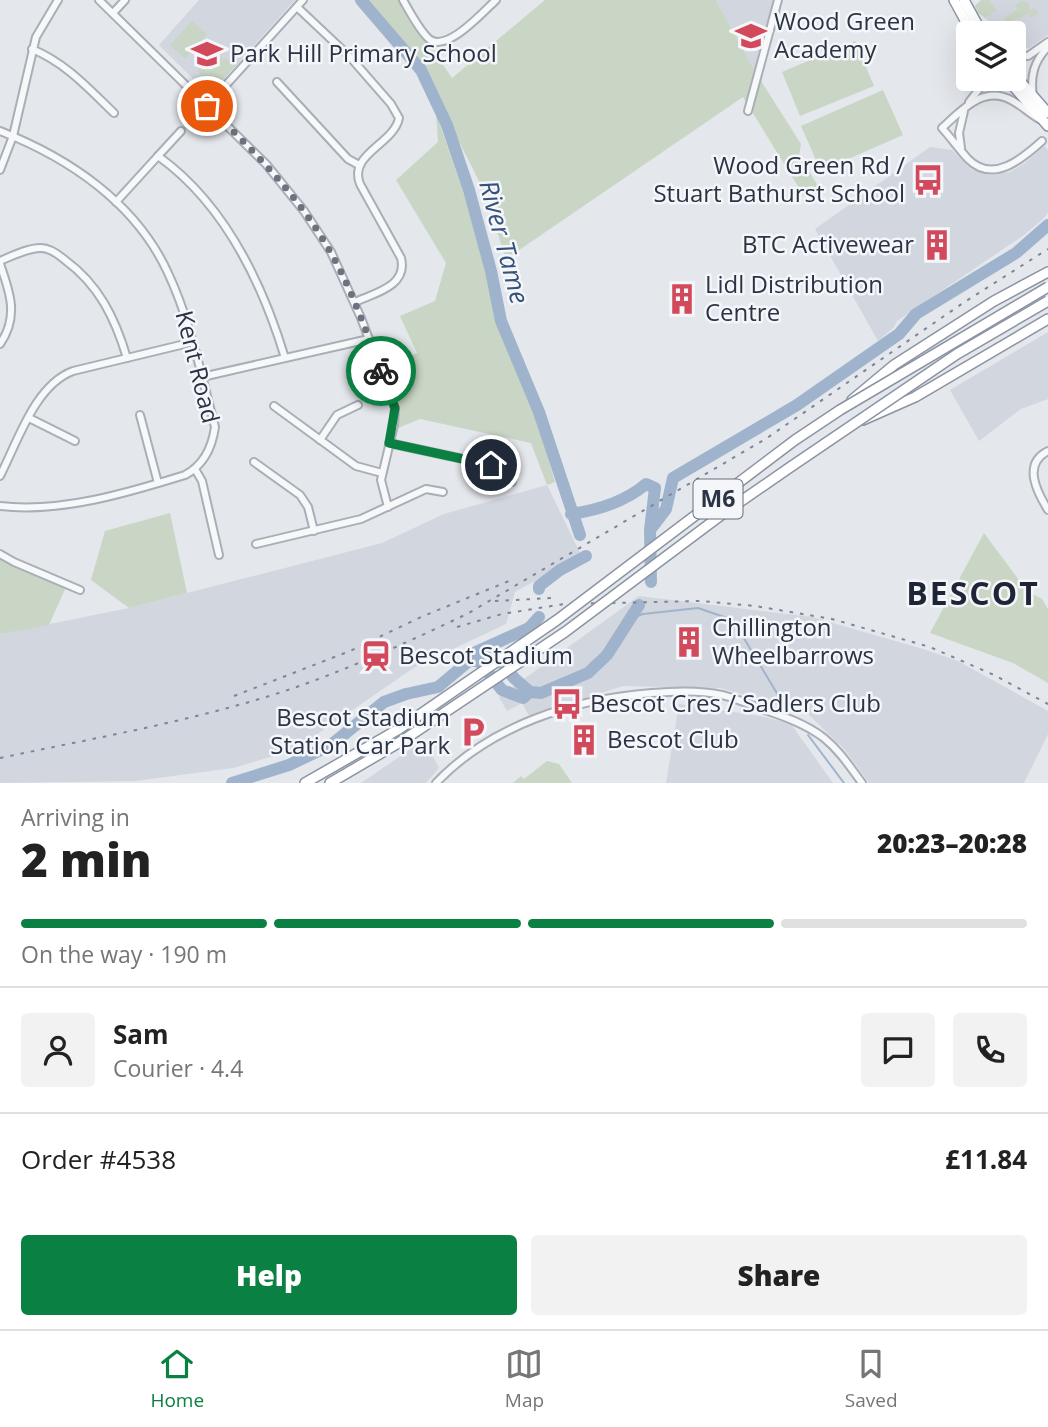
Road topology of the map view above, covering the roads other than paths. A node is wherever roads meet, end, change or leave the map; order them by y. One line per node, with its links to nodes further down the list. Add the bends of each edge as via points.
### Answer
1 (58, 0): 15 (street)
2 (99, 0): 11 (street)
3 (125, 0): 11 (street)
4 (303, 0): 10 (street)
5 (403, 0): 6 (street, via 427,37 439,43 451,39)
6 (496, 0)
7 (778, 0): 24 (street)
8 (954, 0): 12 (highway)
9 (964, 0): 13 (highway)
10 (297, 7): 22 (street); 34 (street, via 350,57 399,118 396,129)
11 (113, 13): 22 (street)
12 (970, 21)
13 (974, 21)
14 (1048, 44): 16 (street); 21 (street, via 1035,65)
15 (32, 50): 26 (street, via 68,69); 30 (street)
16 (1026, 56)
17 (276, 82): 34 (street, via 348,159)
18 (1026, 88): 21 (highway)
19 (978, 91): 23 (street)
20 (1017, 91): 27 (highway)
21 (1033, 96): 25 (highway)
22 (207, 106): 41 (street, via 287,188 326,244)
23 (967, 106): 27 (street, via 984,97 1005,97); 32 (street, via 959,125); 32 (street, via 942,128)
24 (748, 111)
25 (1048, 113)
26 (114, 114)
27 (1047, 125)
28 (0, 131): 30 (street, Kent Road)
29 (181, 131): 33 (street)
30 (13, 136): 35 (street); 36 (street, Kent Road, via 59,158)
31 (1042, 141): 32 (street, via 1019,160 997,169 978,166)
32 (961, 150)
33 (158, 156): 36 (street); 47 (street, via 197,193 239,247 265,298)
34 (359, 165): 41 (street, via 358,179 399,253 402,267 393,285)
35 (0, 170)
36 (116, 202): 44 (street, Kent Road, via 160,258)
37 (0, 263): 45 (street, via 12,307 9,328); 46 (street, via 40,248 70,263 105,302)
38 (1048, 272): 51 (highway, bridge, via 894,365)
39 (1048, 287): 51 (highway, M6, bridge)
40 (1048, 301): 54 (highway, M6, bridge, via 957,354)
41 (355, 302): 43 (street)
42 (1048, 318): 54 (highway, bridge, via 915,397)
43 (369, 339): 47 (street); 57 (street, via 395,408)
44 (193, 342): 46 (street); 48 (street, Kent Road)
45 (0, 344)
46 (127, 358): 53 (street, via 64,374 48,386)
47 (285, 358): 48 (street)
48 (202, 377): 60 (street, Kent Road, via 215,427 210,447)
49 (358, 405): 55 (street, via 337,415)
50 (274, 406): 55 (street)
51 (840, 410): 74 (highway, M6, bridge, via 556,620 399,729)
52 (140, 415): 64 (street)
53 (29, 418): 56 (street); 62 (street)
54 (857, 423): 75 (highway, M6, bridge, via 724,513 565,632 405,739)
55 (320, 440): 61 (street, via 356,466)
56 (75, 441)
57 (389, 443): 61 (street); 63 (street, via 491,465)
58 (1048, 451): 68 (street, via 1034,467 1035,489)
59 (254, 462): 69 (street, via 300,495)
60 (195, 469): 64 (street); 72 (street, via 202,481)
61 (382, 473): 67 (street)
62 (0, 476)
63 (512, 482)
64 (158, 483): 66 (street, via 44,507)
65 (443, 492): 67 (street, via 426,489)
66 (0, 506)
67 (388, 508): 69 (street)
68 (1048, 510)
69 (314, 531): 70 (street)
70 (256, 544)
71 (0, 554): 73 (street)
72 (219, 555)
73 (80, 590)
74 (305, 783)
75 (330, 783)
76 (436, 783): 77 (street, via 488,742 543,715 633,694 670,692 720,695 786,717 823,737)
77 (862, 783)

